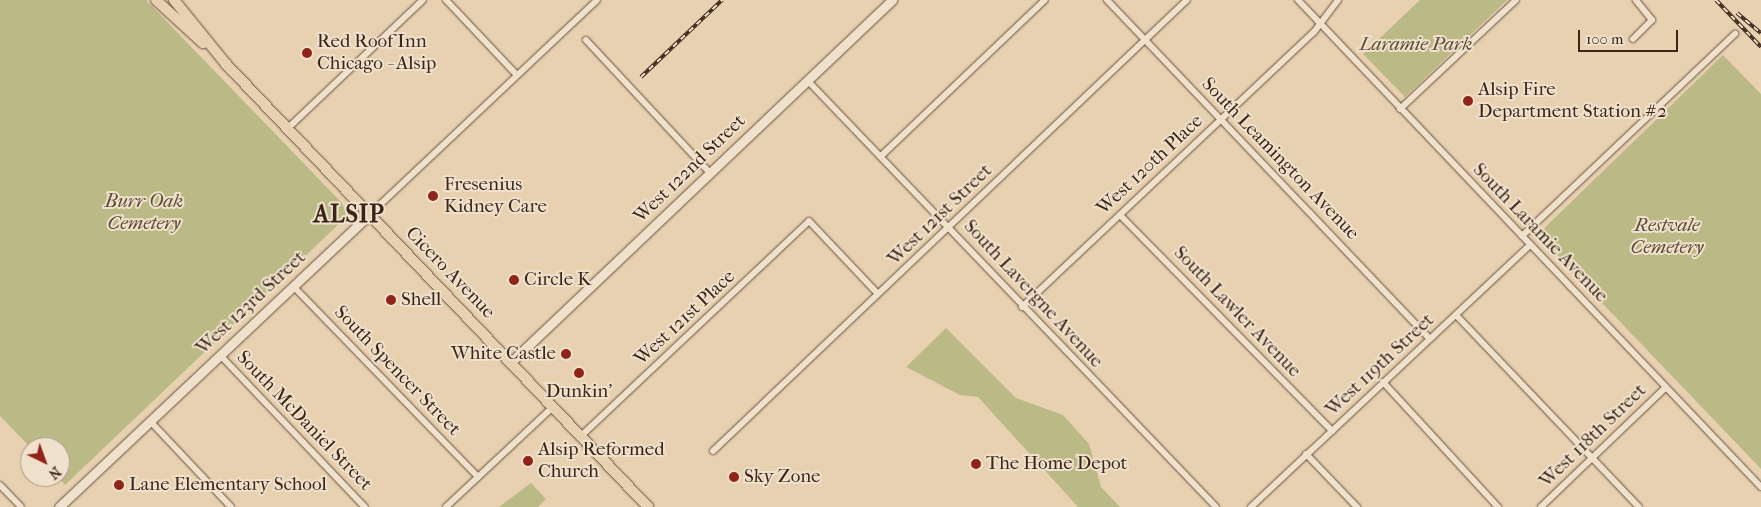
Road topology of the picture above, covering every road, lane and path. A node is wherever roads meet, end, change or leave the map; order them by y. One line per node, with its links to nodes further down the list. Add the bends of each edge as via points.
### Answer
1 (156, 0): 19 (main road, Cicero Avenue)
2 (174, 0): 19 (main road, Cicero Avenue)
3 (423, 0): 24 (street)
4 (446, 0): 20 (street)
5 (597, 0): 20 (street, West 123rd Street)
6 (892, 0): 21 (street, West 122nd Street)
7 (1045, 0): 25 (street)
8 (1107, 0): 18 (street, South Leamington Avenue)
9 (1187, 0): 18 (street, West 121st Street)
10 (1298, 0): 14 (street, South Laramie Avenue)
11 (1338, 0): 14 (street, West 120th Place)
12 (1516, 0): 22 (street)
13 (1636, 0): 16 (street, via 1652,20)
14 (1320, 23): 22 (street, South Laramie Avenue); 23 (street, West 120th Place)
15 (1735, 34): 30 (street)
16 (1633, 39)
17 (586, 40): 26 (street)
18 (1145, 40): 23 (street, South Leamington Avenue); 29 (street, West 121st Street)
19 (226, 64): 24 (main road, Cicero Avenue)
20 (517, 75): 28 (street, West 123rd Street)
21 (808, 80): 25 (street, South Lavergne Avenue); 26 (street, West 122nd Street)
22 (1400, 109): 30 (street, South Laramie Avenue)
23 (1220, 119): 27 (street, West 120th Place); 36 (street, South Leamington Avenue)
24 (287, 129): 28 (main road, Cicero Avenue)
25 (881, 156): 29 (street, South Lavergne Avenue)
26 (710, 173): 38 (street, West 122nd Street)
27 (1120, 214): 34 (street, West 120th Place); 43 (street, South Lawler Avenue)
28 (369, 215): 32 (street, West 123rd Street); 38 (main road, Cicero Avenue)
29 (948, 227): 33 (street, West 121st Street); 34 (street, South Lavergne Avenue)
30 (1522, 236): 31 (street, South Laramie Avenue)
31 (1530, 245): 35 (street, West 119th Street); 40 (street, South Laramie Avenue)
32 (293, 286): 37 (street, West 123rd Street); 48 (street, South Spencer Street)
33 (878, 294): 44 (street, West 121st Place, via 809,221); 45 (street, West 121st Street)
34 (1022, 307): 57 (street, South Lavergne Avenue)
35 (1456, 315): 36 (street, West 119th Street); 47 (street)
36 (1430, 339): 39 (street, West 119th Street)
37 (220, 355): 42 (street, West 123rd Street); 54 (street, South McDaniel Street)
38 (511, 362): 41 (main road, Cicero Avenue)
39 (1382, 382): 43 (street, West 119th Street); 60 (street)
40 (1666, 387): 47 (street, West 118th Street); 50 (street, South Laramie Avenue)
41 (553, 407): 44 (main road, Cicero Avenue); 48 (street)
42 (150, 421): 52 (street, West 123rd Street); 53 (street)
43 (1332, 431): 46 (street, West 119th Street)
44 (581, 436): 56 (main road, Cicero Avenue)
45 (713, 451)
46 (1306, 454): 58 (street, West 119th Street); 59 (street)
47 (1592, 458): 61 (street, West 118th Street); 62 (street)
48 (478, 477): 55 (street)
49 (0, 485): 51 (street)
50 (1761, 487)
51 (20, 507)
52 (59, 507)
53 (231, 507)
54 (365, 507)
55 (446, 507)
56 (648, 507)
57 (1216, 507)
58 (1250, 507)
59 (1357, 507)
60 (1498, 507)
61 (1541, 507)
62 (1639, 507)

